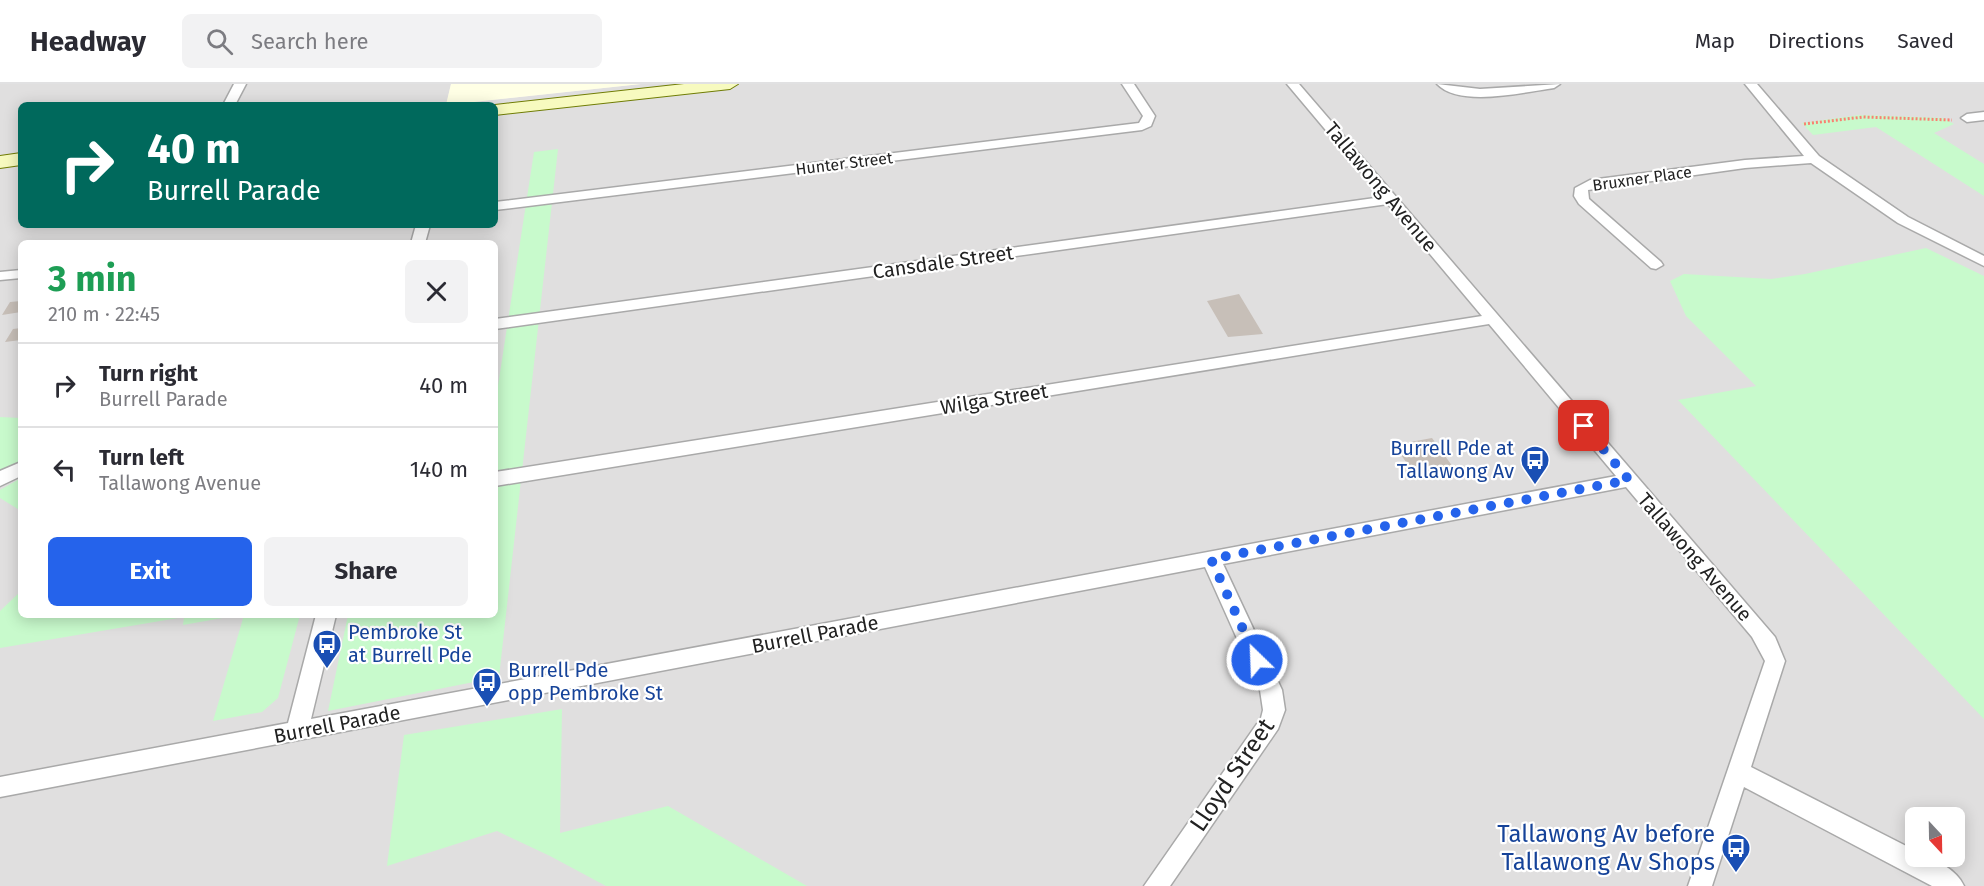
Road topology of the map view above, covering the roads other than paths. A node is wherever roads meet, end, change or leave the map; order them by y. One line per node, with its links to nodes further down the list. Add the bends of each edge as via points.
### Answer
1 (240, 84): 8 (street)
2 (730, 84): 9 (street)
3 (1128, 84): 14 (street, Hunter Street, via 1149,116 1147,123 1136,127)
4 (1293, 84): 13 (street, Tallawong Avenue)
5 (1443, 84): 6 (street, via 1454,91 1469,93)
6 (1554, 84)
7 (1751, 84): 12 (street)
8 (231, 102)
9 (498, 110)
10 (1984, 116): 11 (street)
11 (1967, 118)
12 (1814, 159): 15 (street, via 1894,215); 16 (street, Bruxner Place, via 1674,173 1590,184 1582,189 1584,201)
13 (1391, 200): 19 (street, Tallawong Avenue); 20 (street, Cansdale Street)
14 (498, 206)
15 (1984, 262)
16 (1656, 265)
17 (18, 274): 18 (street)
18 (0, 276)
19 (1493, 319): 23 (street, Wilga Street); 24 (street, Tallawong Avenue)
20 (498, 324)
21 (18, 470): 22 (street)
22 (0, 479)
23 (498, 479)
24 (1629, 480): 25 (street, Burrell Parade); 28 (street, Tallawong Avenue, via 1774,653)
25 (1211, 559): 27 (street, Burrell Parade); 30 (street, Lloyd Street, via 1271,690 1274,710 1270,722)
26 (325, 618): 27 (street)
27 (297, 731): 29 (street, Burrell Parade)
28 (1738, 772): 31 (street, Tallawong Avenue); 32 (street)
29 (0, 787)
30 (1156, 886)
31 (1700, 886)
32 (1952, 886)

